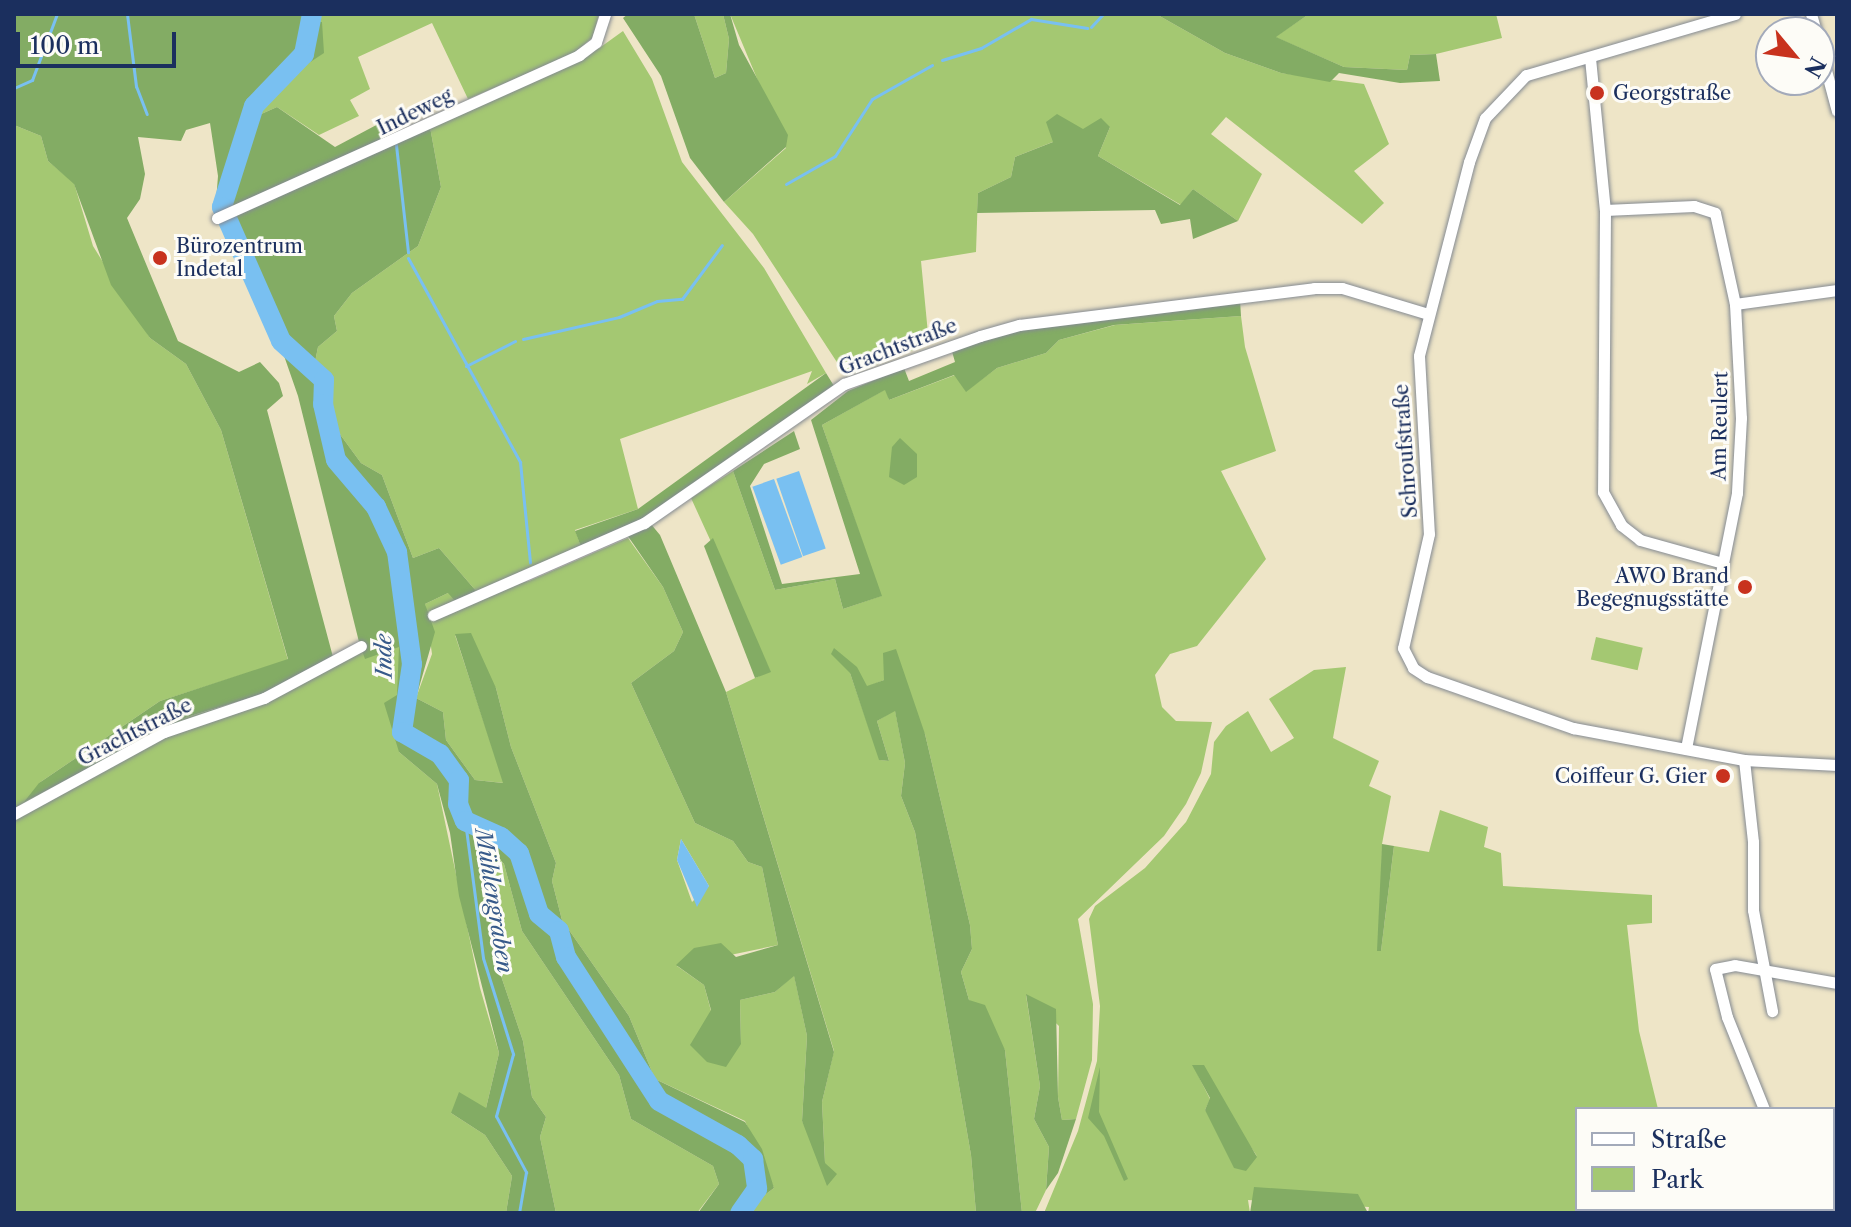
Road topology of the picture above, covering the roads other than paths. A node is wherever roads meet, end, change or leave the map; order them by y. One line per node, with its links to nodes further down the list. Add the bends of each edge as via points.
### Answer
1 (605, 14): 5 (street, Indeweg, via 596,42 579,55)
2 (1735, 14): 3 (street, Schroufstraße)
3 (1590, 58): 4 (street); 8 (street, Schroufstraße, via 1526,75 1485,118)
4 (1605, 210): 7 (street, Am Reulert, via 1694,206 1715,213); 9 (street, via 1603,492 1621,525 1640,540)
5 (217, 218)
6 (1837, 290): 7 (street)
7 (1735, 304): 9 (street, Am Reulert, via 1741,418 1737,493)
8 (1428, 314): 10 (street, Grachtstraße, via 1342,288 1314,288 1019,325 980,336 844,384 644,523); 12 (street, Schroufstraße, via 1418,397 1429,534 1404,630 1404,656 1427,677 1546,719)
9 (1723, 563): 12 (street, Am Reulert)
10 (433, 615)
11 (361, 646): 15 (street, Grachtstraße, via 264,698 164,732)
12 (1686, 749): 13 (street, Schroufstraße)
13 (1744, 760): 14 (street, Schroufstraße); 16 (street)
14 (1837, 765)
15 (14, 814)
16 (1762, 970): 17 (street); 18 (street); 19 (street, via 1722,964 1714,978)
17 (1837, 983)
18 (1772, 1011)
19 (1763, 1107)

